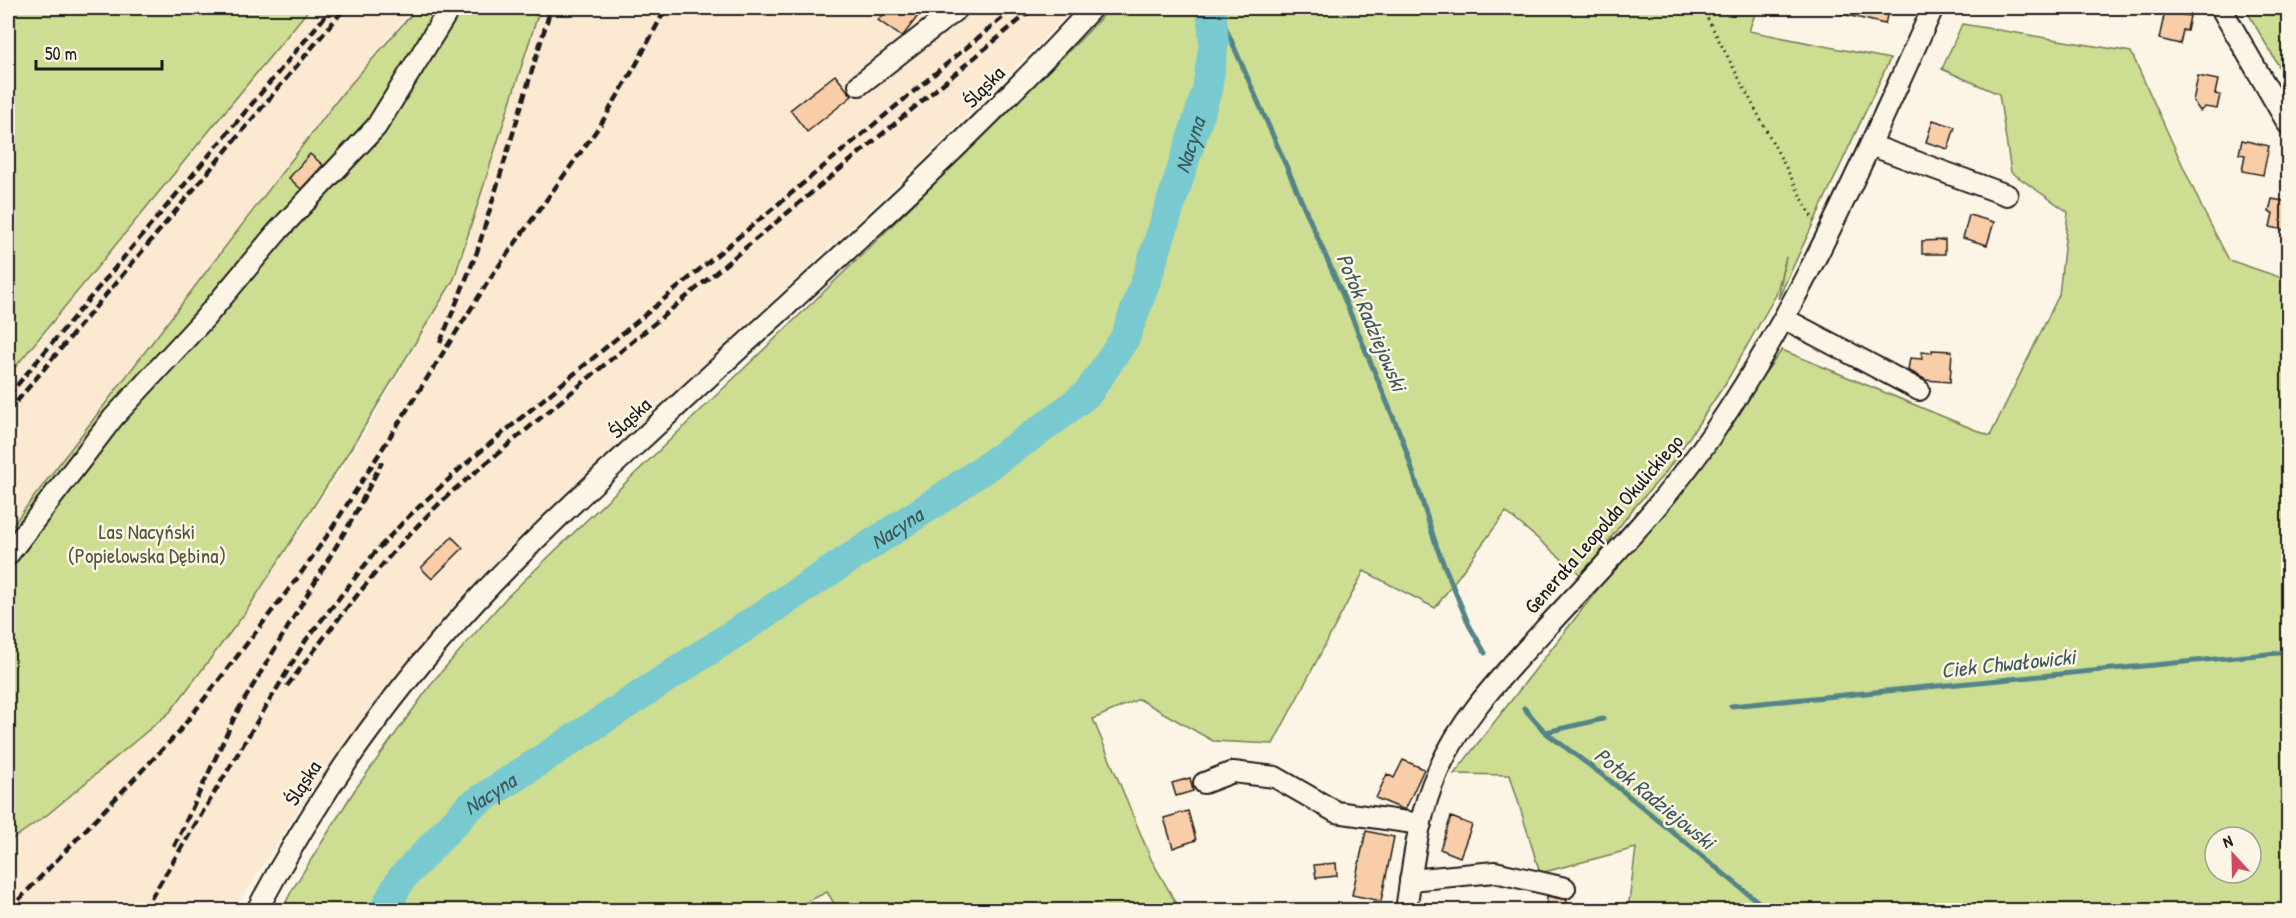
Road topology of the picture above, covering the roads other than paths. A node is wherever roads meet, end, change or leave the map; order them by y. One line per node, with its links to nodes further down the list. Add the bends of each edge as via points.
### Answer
1 (450, 8): 12 (street, via 376,127 113,418)
2 (958, 8): 6 (street)
3 (1092, 8): 17 (street, Śląska, via 954,151 587,490 475,603 399,692 343,766 300,832)
4 (1933, 8): 8 (street, Generała Leopolda Okulickiego)
5 (2221, 8): 7 (street)
6 (859, 85)
7 (2289, 124)
8 (1870, 145): 9 (street); 10 (street, Generała Leopolda Okulickiego)
9 (2007, 195)
10 (1785, 319): 11 (street); 14 (street, Generała Leopolda Okulickiego, via 1724,417 1676,483 1468,717 1438,769)
11 (1919, 390)
12 (8, 555)
13 (1204, 783): 14 (street, via 1233,772 1275,777 1336,812)
14 (1421, 824): 15 (street, Generała Leopolda Okulickiego)
15 (1410, 880): 16 (street, via 1495,872); 18 (street, Generała Leopolda Okulickiego)
16 (1565, 888)
17 (257, 910)
18 (1406, 910)

